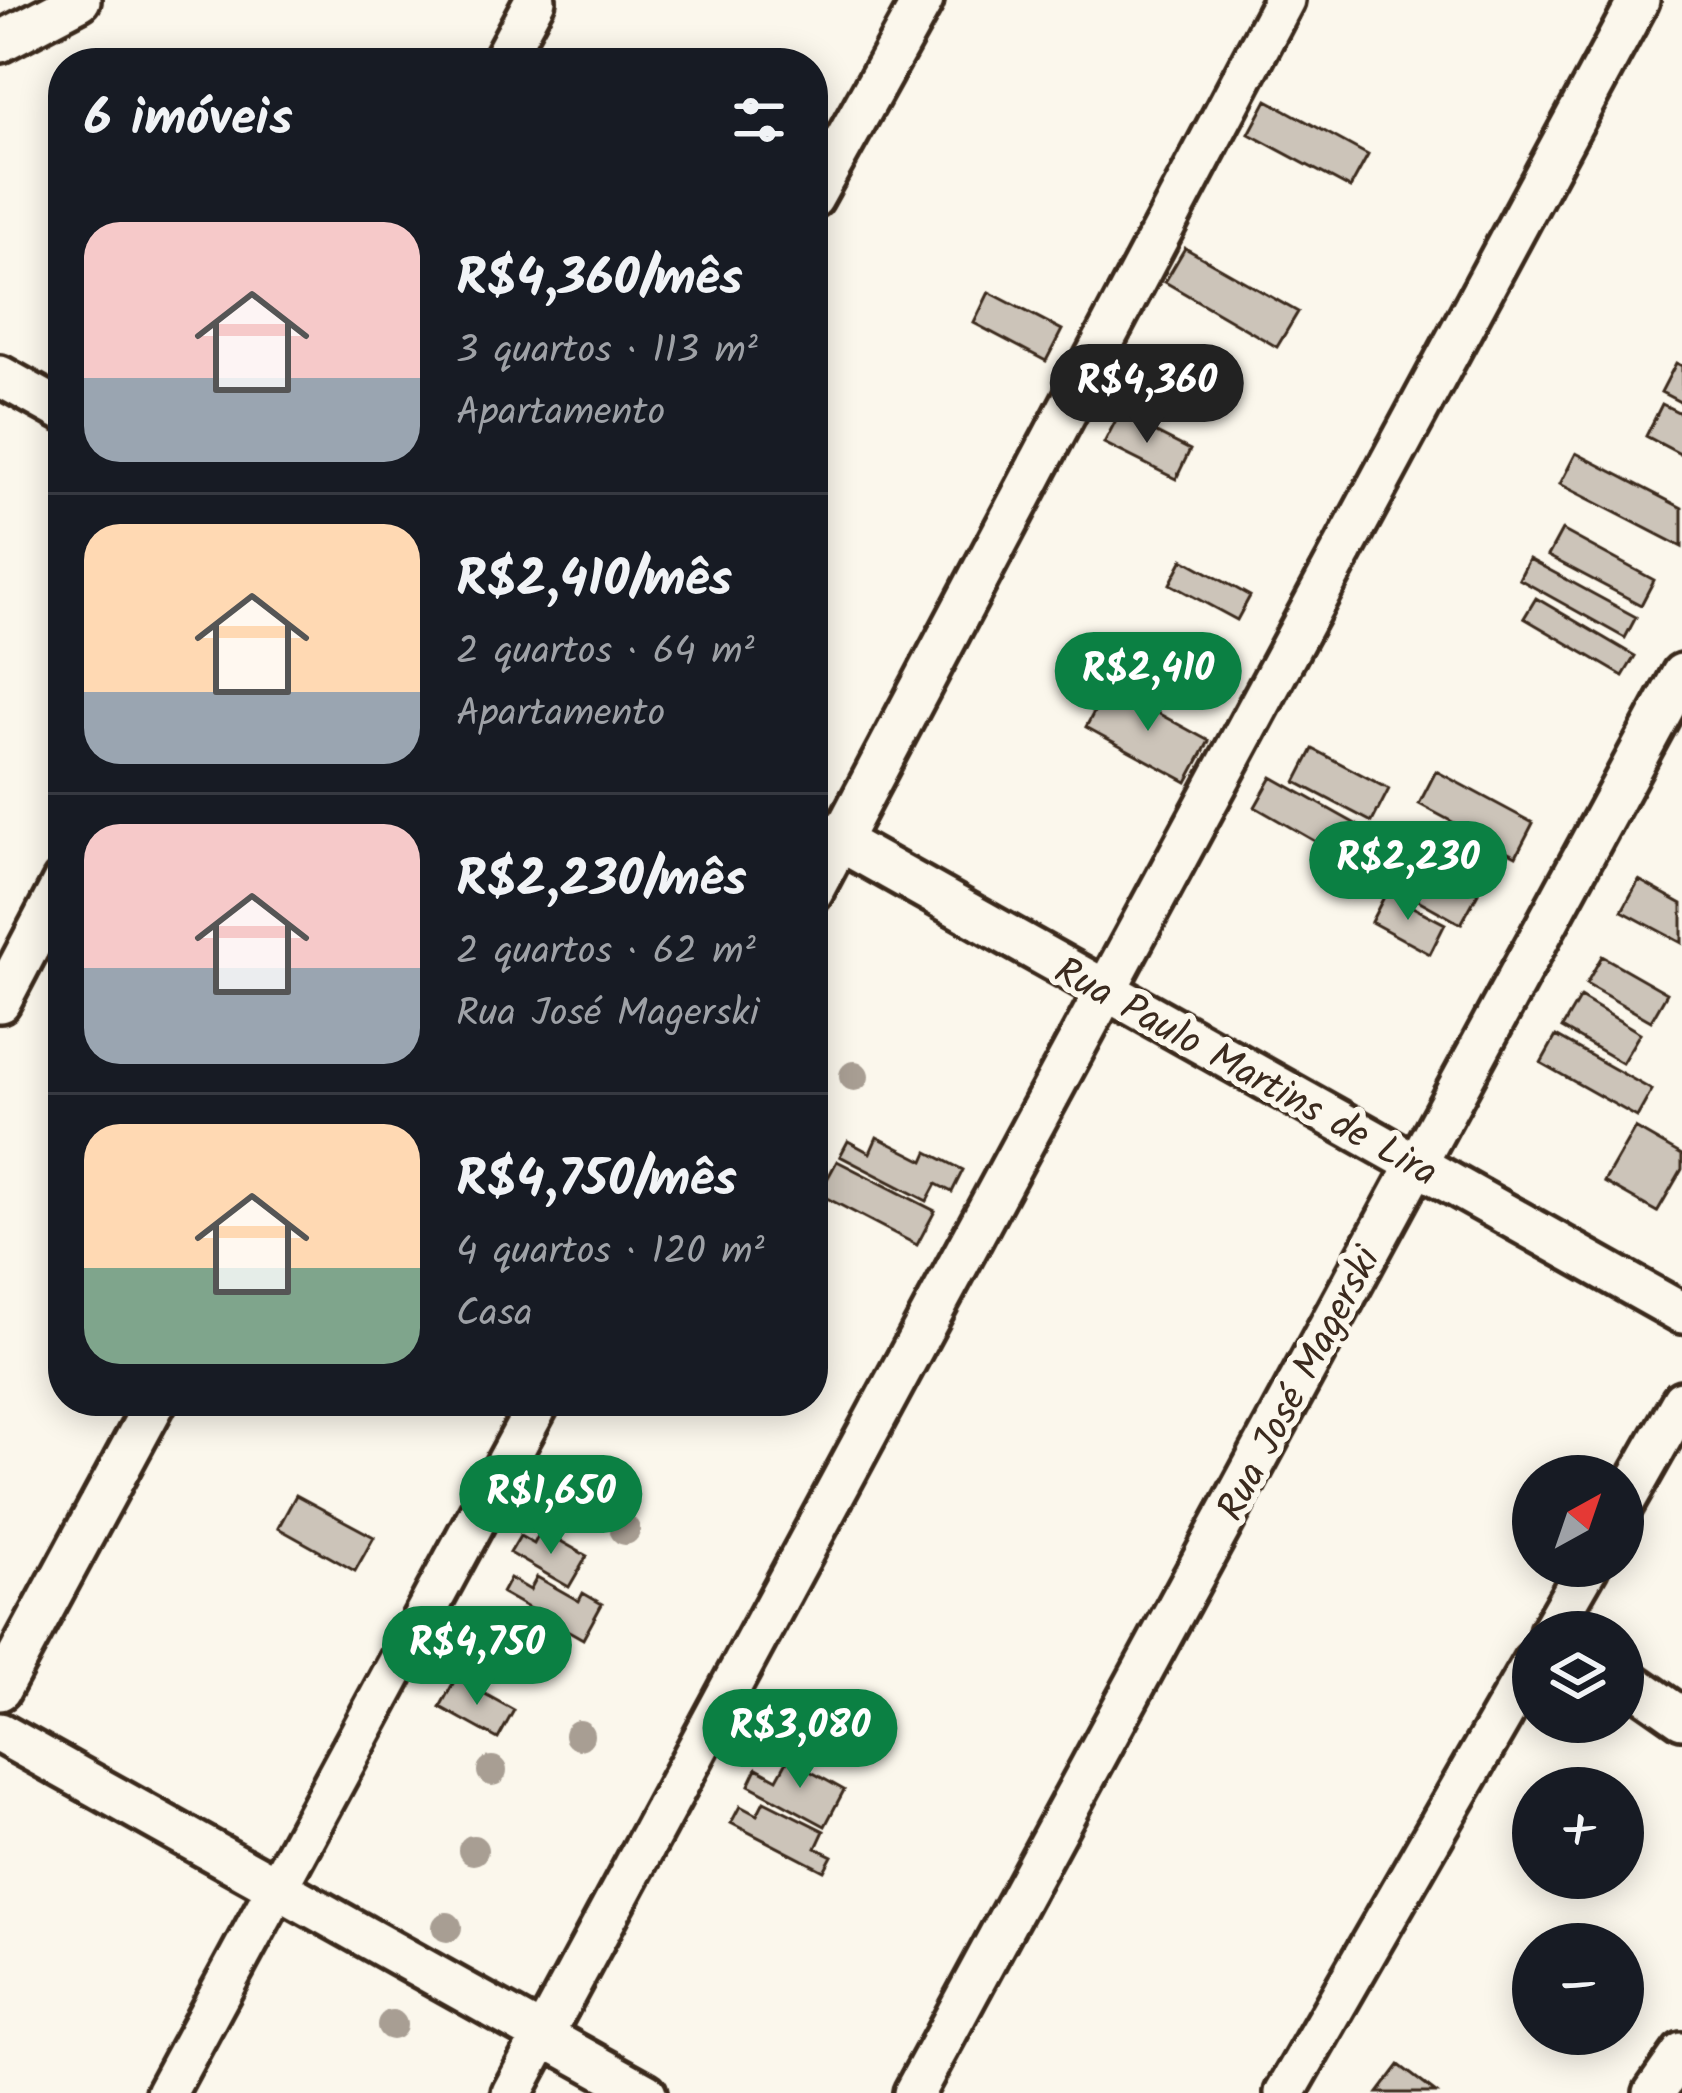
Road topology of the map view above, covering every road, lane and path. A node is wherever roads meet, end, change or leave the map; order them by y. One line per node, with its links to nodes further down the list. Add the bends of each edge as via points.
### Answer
1 (80, 0): 6 (street)
2 (536, 0): 7 (street)
3 (923, 0): 8 (street)
4 (1284, 0): 12 (street)
5 (1639, 0): 15 (street)
6 (0, 42)
7 (509, 48)
8 (828, 171)
9 (0, 376): 10 (street)
10 (48, 403)
11 (1682, 674): 17 (street, Rua José Magerski)
12 (828, 830)
13 (828, 835): 15 (street, Rua Paulo Martins de Lira)
14 (48, 911): 16 (street)
15 (1108, 992): 17 (street, Rua Paulo Martins de Lira); 29 (street)
16 (0, 1002)
17 (1415, 1163): 18 (street, Rua Paulo Martins de Lira); 34 (street, Rua José Magerski)
18 (1682, 1313)
19 (1682, 1401): 22 (street)
20 (148, 1416): 23 (street)
21 (532, 1416): 28 (street)
22 (1644, 1468)
23 (0, 1690)
24 (1644, 1692): 26 (street)
25 (1512, 1703): 35 (street)
26 (1682, 1718)
27 (0, 1733): 28 (street)
28 (280, 1886): 29 (street); 31 (street)
29 (542, 2035): 32 (street); 33 (street)
30 (1682, 2053): 36 (street)
31 (166, 2093)
32 (512, 2093)
33 (646, 2093)
34 (914, 2093)
35 (1286, 2093)
36 (1654, 2093)

